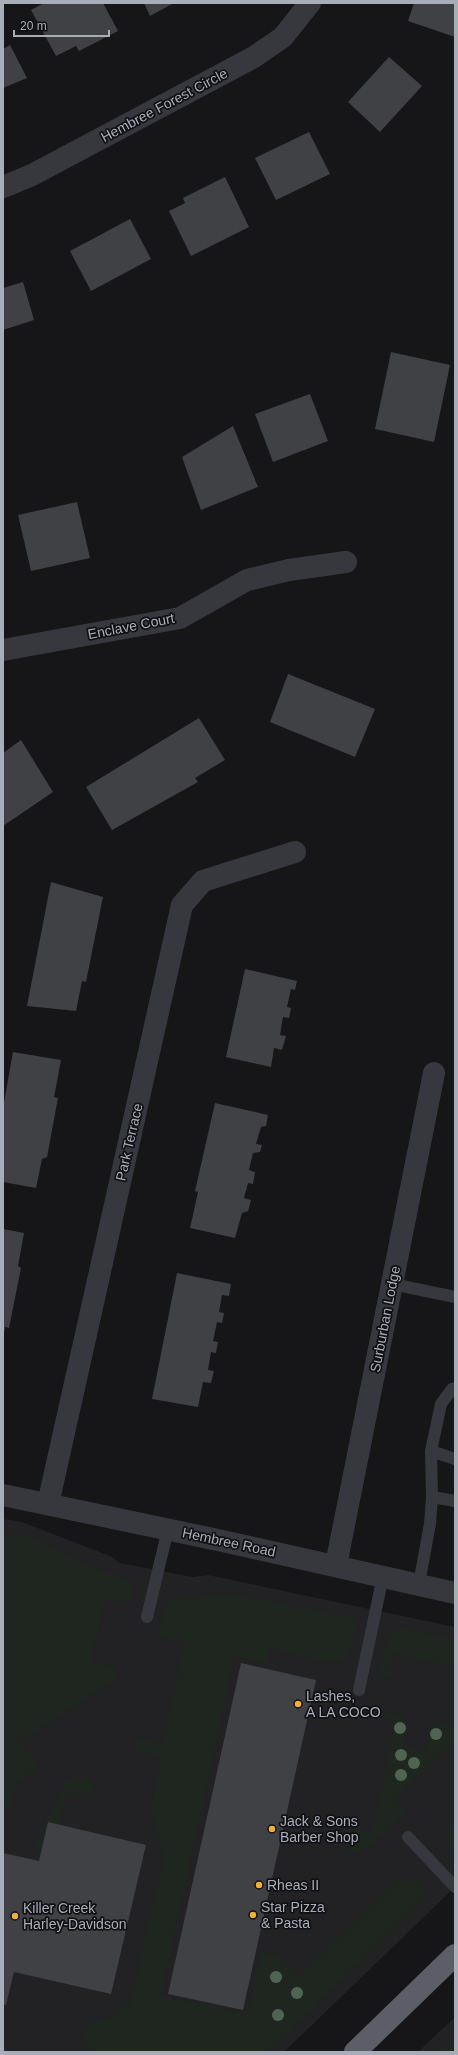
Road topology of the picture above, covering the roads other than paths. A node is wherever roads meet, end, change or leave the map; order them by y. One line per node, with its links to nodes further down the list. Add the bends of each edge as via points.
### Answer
1 (310, 3): 2 (street, Hembree Forest Circle, via 283,37 254,57 32,175)
2 (3, 187)
3 (346, 562): 4 (street, Enclave Court, via 288,570 247,580 180,618)
4 (3, 650)
5 (295, 852): 15 (street, Park Terrace, via 203,881 182,905)
6 (434, 1073): 7 (street, Surburban Lodge)
7 (392, 1284): 8 (lane); 17 (street, Surburban Lodge)
8 (455, 1297)
9 (455, 1388): 10 (lane, via 441,1404)
10 (431, 1451): 11 (lane); 13 (lane)
11 (455, 1459)
12 (3, 1495): 15 (street, Hembree Road)
13 (432, 1497): 14 (lane); 19 (lane, via 430,1524)
14 (455, 1501)
15 (48, 1504): 16 (street, Hembree Road)
16 (168, 1529): 17 (street, Hembree Road); 21 (lane)
17 (336, 1565): 18 (street, Hembree Road)
18 (383, 1576): 19 (street, Hembree Road); 22 (lane)
19 (419, 1584): 20 (street, Hembree Road)
20 (455, 1593)
21 (148, 1617)
22 (359, 1690)
23 (408, 1837): 24 (lane)
24 (455, 1887)
25 (455, 1955): 26 (highway)
26 (355, 2052)

